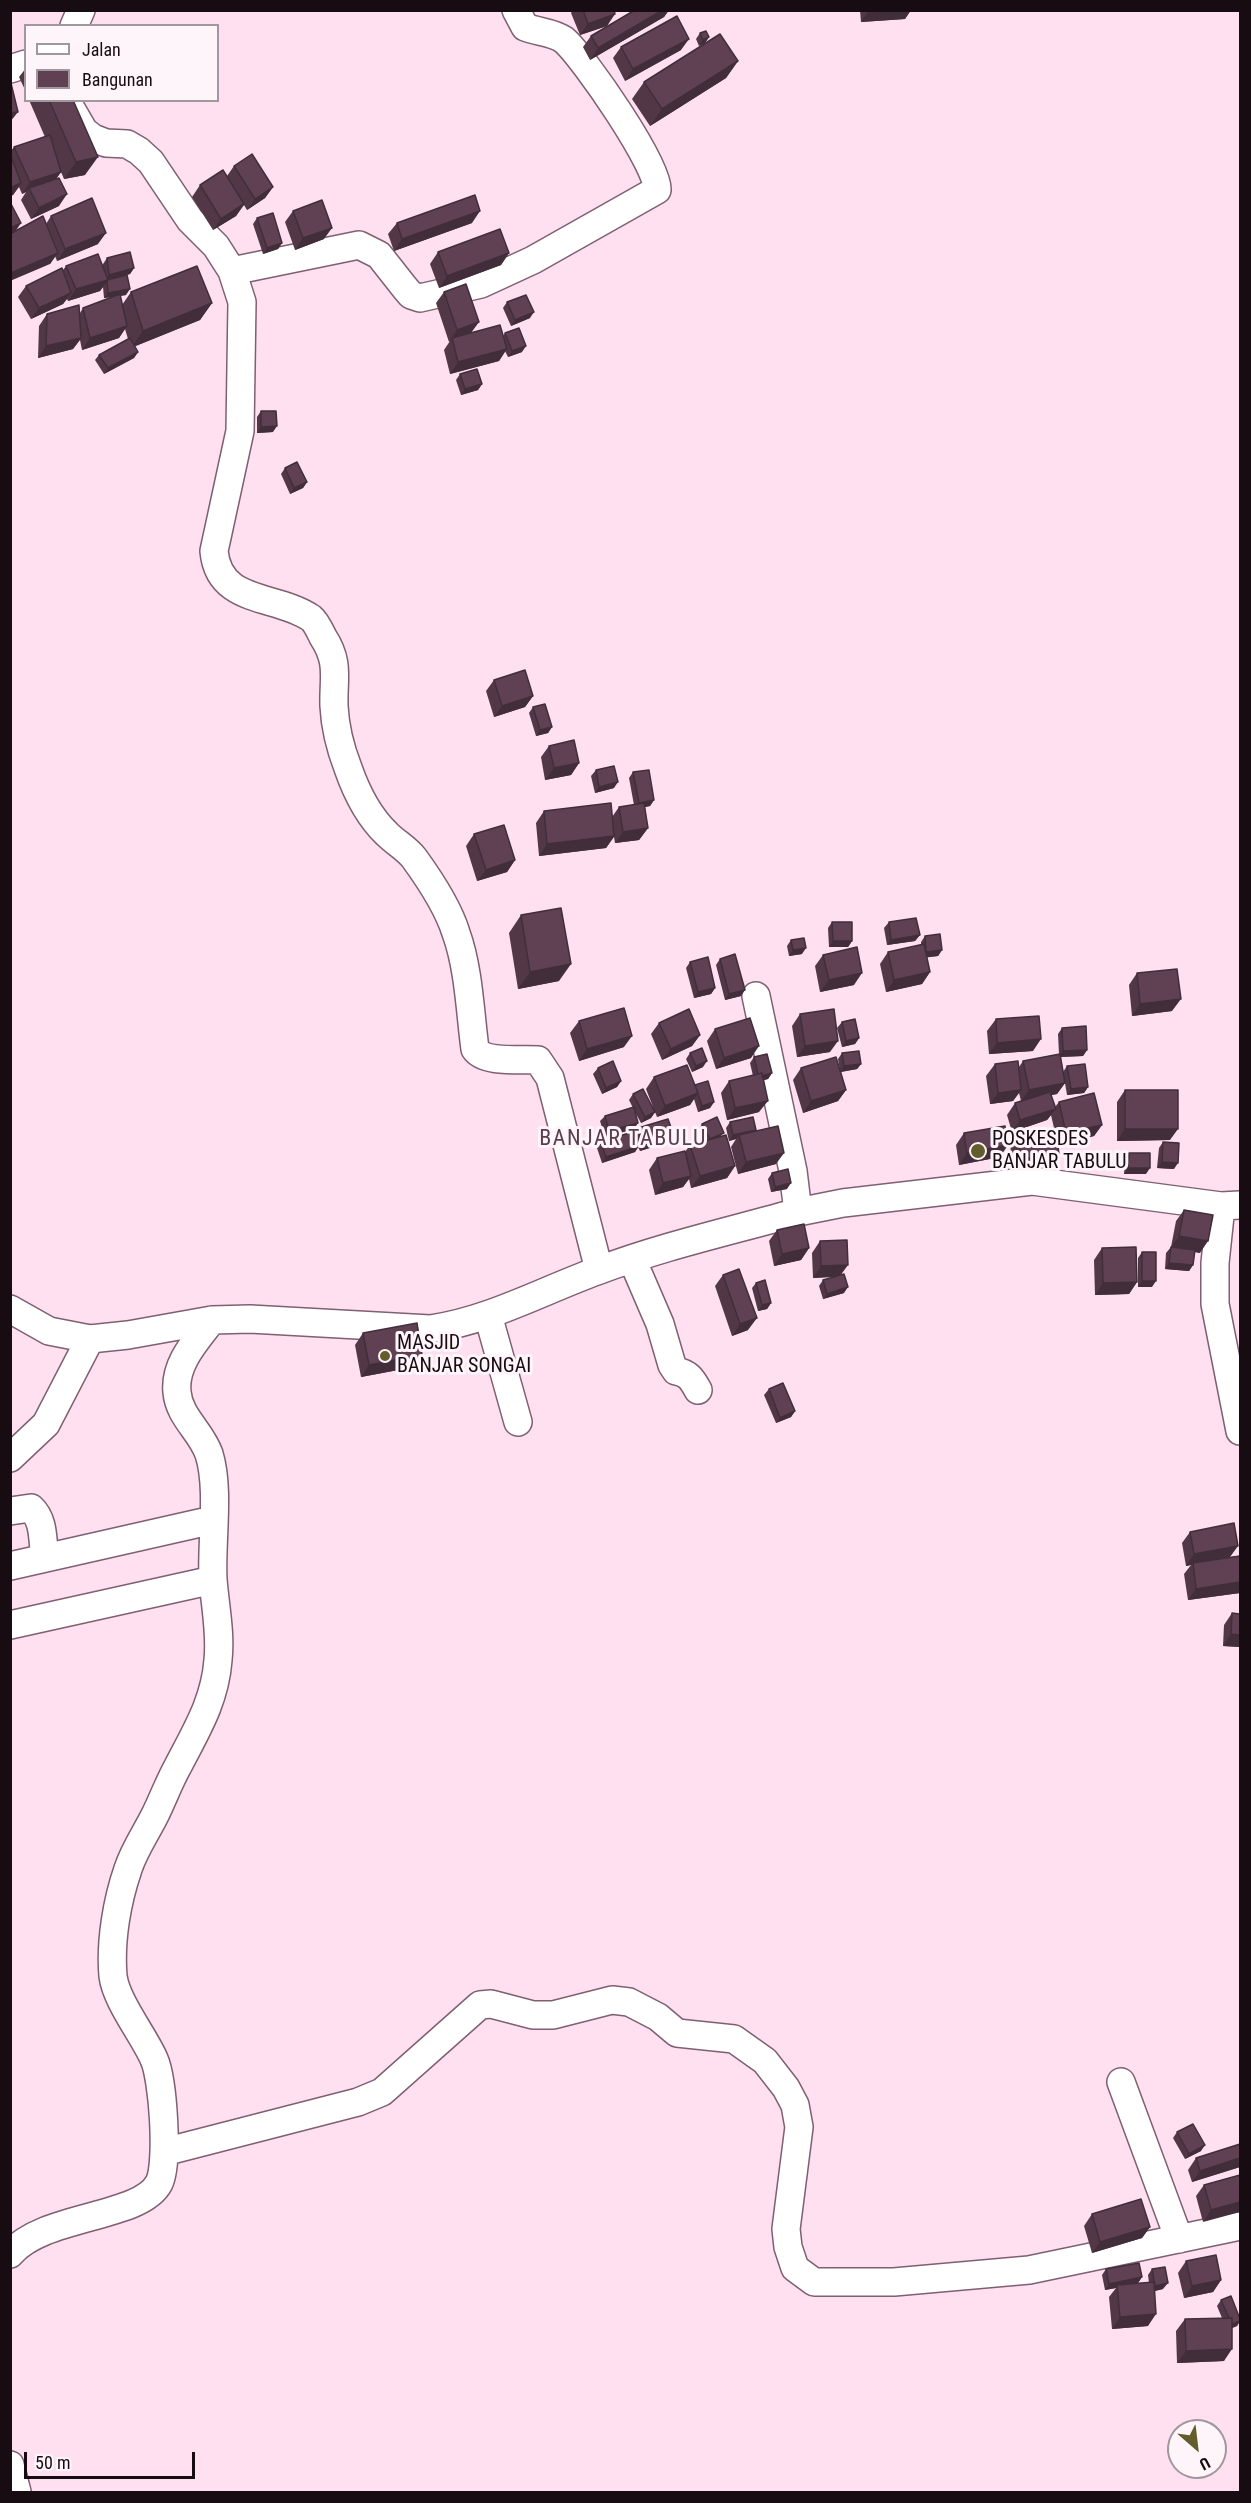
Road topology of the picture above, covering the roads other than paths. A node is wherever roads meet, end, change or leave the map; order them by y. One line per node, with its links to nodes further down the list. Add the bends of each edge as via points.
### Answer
1 (81, 10): 3 (street)
2 (516, 10): 5 (street, via 525,27 562,39 578,54 657,179 654,194 481,284 420,298 411,295 379,255 359,245)
3 (75, 24)
4 (67, 102): 5 (street, via 84,131 93,138 127,144 151,162 190,220 216,246)
5 (232, 271): 10 (street, via 242,302 240,431 214,551 215,564 239,593 286,606 312,619 332,651 340,743 358,793 386,834 411,855 426,876 456,931 479,1055 537,1060 550,1078)
6 (756, 996): 8 (street)
7 (1231, 1205): 8 (street, via 1032,1181 843,1203); 17 (street, via 1215,1263 1215,1304)
8 (798, 1212): 9 (street)
9 (632, 1259): 10 (street); 15 (street, via 660,1324 672,1365 692,1379)
10 (599, 1270): 12 (street)
11 (10, 1309): 14 (street, via 49,1330)
12 (488, 1315): 13 (street, via 430,1329); 16 (street)
13 (212, 1320): 14 (street); 20 (street, via 190,1347 176,1390 181,1411 208,1453)
14 (90, 1339): 18 (street, via 46,1424)
15 (698, 1390)
16 (518, 1422)
17 (1240, 1431)
18 (10, 1458)
19 (10, 1511): 21 (street, via 31,1508 36,1513 41,1520)
20 (213, 1520): 21 (street); 23 (street)
21 (45, 1558): 22 (street)
22 (10, 1566)
23 (213, 1580): 24 (street); 26 (street, via 218,1661 210,1704 128,1867 115,1923 113,1978 154,2060 161,2089)
24 (10, 1625)
25 (1121, 2082): 28 (street)
26 (164, 2152): 28 (street, via 358,2102 382,2092 480,2005 553,2015 612,2000 643,2009 677,2033 734,2039 765,2061 786,2088 795,2105 799,2127 786,2229 788,2247 795,2268 814,2282 894,2282 1029,2270); 29 (street, via 159,2185 133,2205 37,2235 23,2241)
27 (1240, 2231): 28 (street)
28 (1179, 2239)
29 (10, 2254)
30 (10, 2465): 31 (street)
31 (17, 2493)

